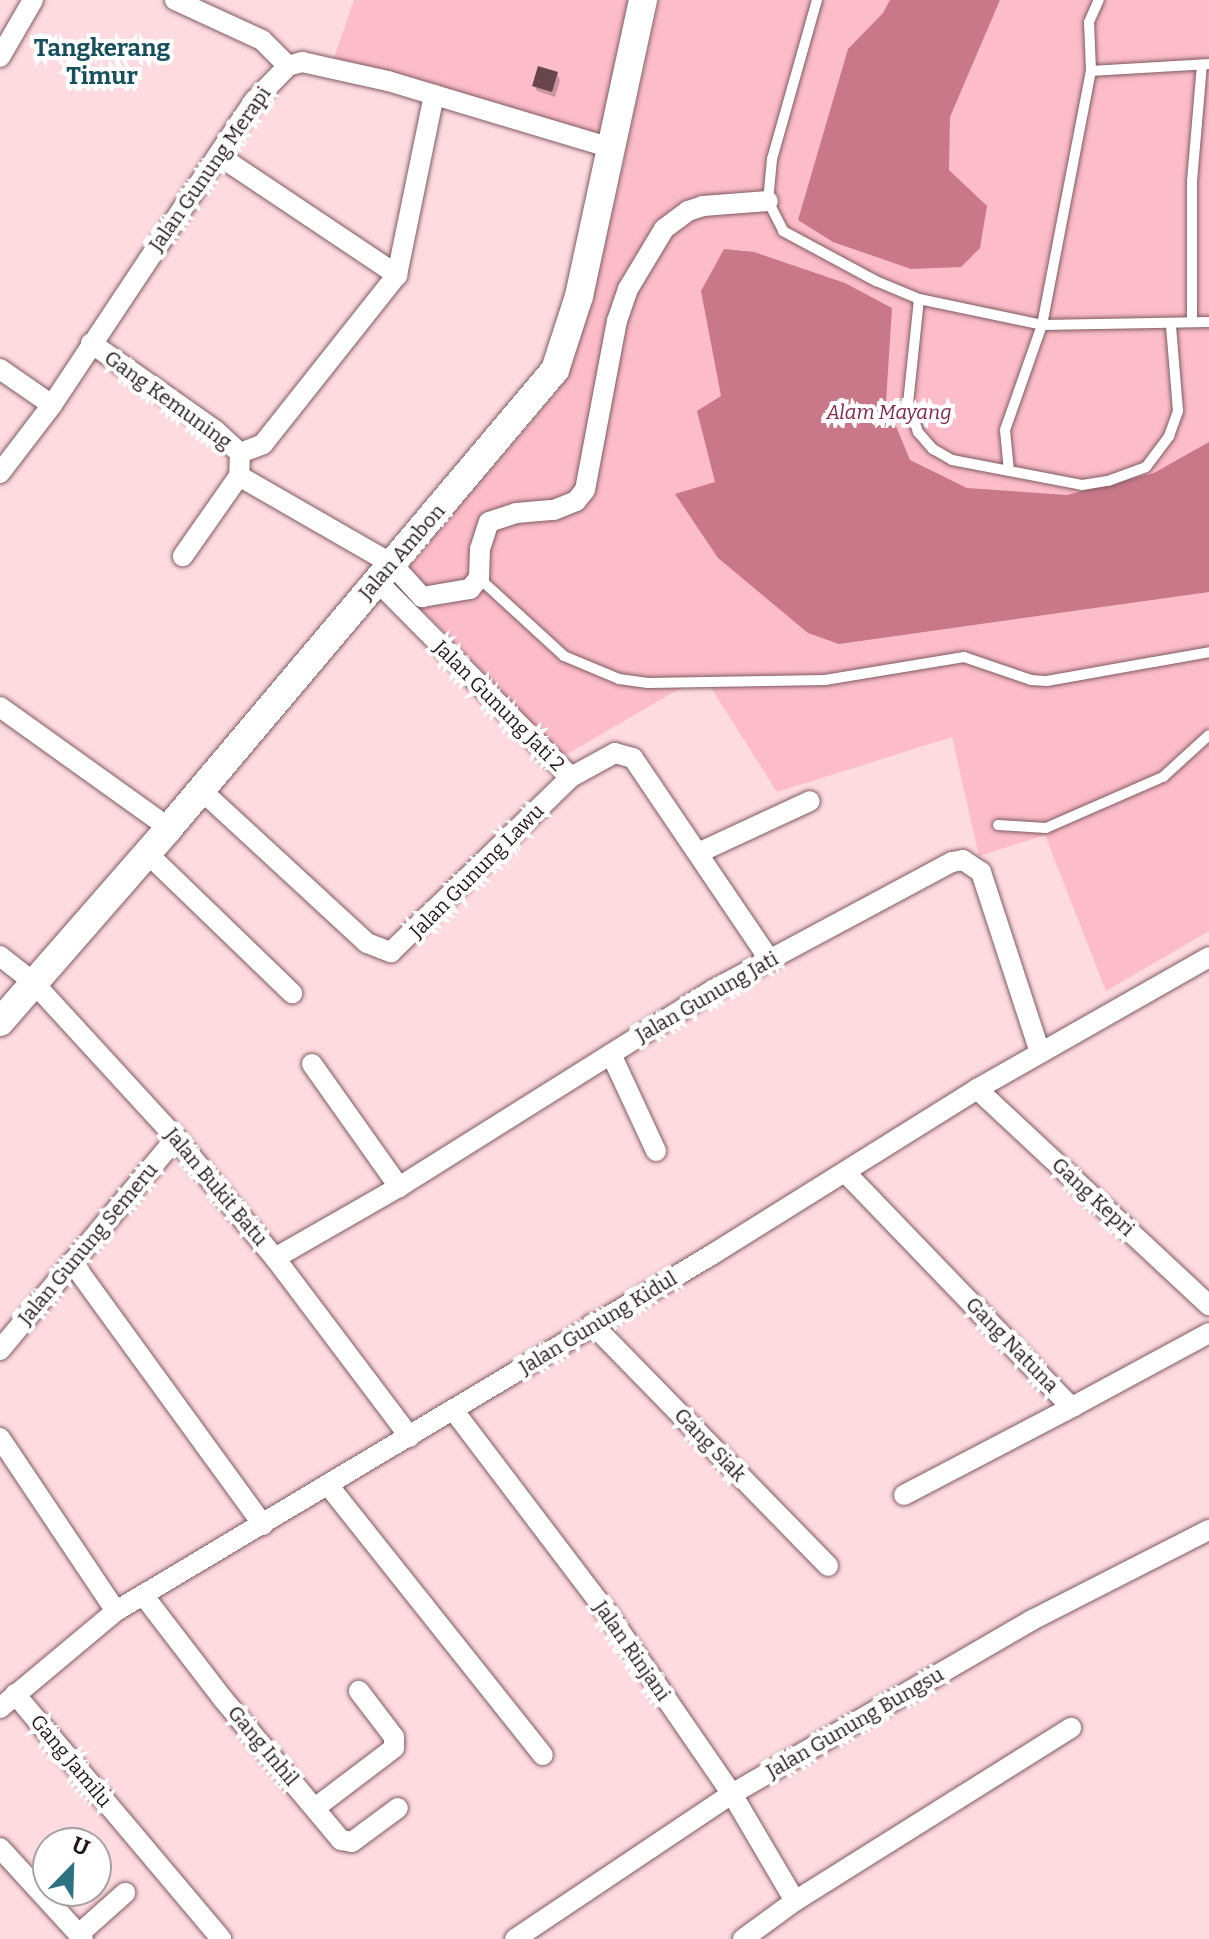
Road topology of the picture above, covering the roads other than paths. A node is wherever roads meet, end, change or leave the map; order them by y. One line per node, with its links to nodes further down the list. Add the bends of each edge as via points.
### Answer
1 (33, 0): 6 (street)
2 (175, 0): 8 (street, via 262,40)
3 (643, 0): 11 (street, Jalan Ambon)
4 (817, 0): 13 (lane, via 772,159)
5 (1099, 0): 9 (lane, via 1089,22)
6 (0, 57)
7 (1206, 64): 9 (lane); 16 (lane, via 1192,181)
8 (288, 66): 10 (street, via 302,62); 12 (street, Jalan Gunung Merapi, via 255,100)
9 (1091, 71): 18 (lane)
10 (434, 95): 11 (street); 14 (street)
11 (612, 148): 28 (street, Jalan Ambon, via 579,296 555,370)
12 (218, 155): 14 (street); 20 (street, Jalan Gunung Merapi)
13 (768, 201): 15 (lane, via 783,231); 29 (street, via 703,206 664,229 628,289 617,321 585,490 576,501 554,510 489,522 480,549)
14 (397, 275): 23 (street, via 263,444)
15 (919, 299): 18 (lane); 24 (lane, via 908,403 918,432 952,460)
16 (1192, 321): 17 (lane); 19 (lane)
17 (1209, 322)
18 (1042, 325): 19 (lane); 24 (lane, via 1005,430)
19 (1171, 325): 24 (lane, via 1178,411 1154,459 1136,472 1082,485)
20 (91, 343): 22 (street, Jalan Gunung Merapi); 23 (street, Gang Kemuning)
21 (0, 369): 22 (street)
22 (52, 405): 25 (street, Jalan Gunung Merapi)
23 (240, 453): 26 (street, Gang Kemuning)
24 (1009, 471)
25 (0, 473)
26 (239, 476): 27 (street); 28 (street, Gang Kemuning)
27 (183, 556)
28 (384, 572): 29 (street, via 422,597 470,589); 33 (street, Jalan Gunung Jati 2); 34 (street, Jalan Ambon)
29 (479, 578): 30 (lane, via 564,656 604,675 648,683 825,680 964,657 1047,681)
30 (1209, 652)
31 (0, 707): 37 (street)
32 (1209, 735): 36 (lane, via 1163,777 1046,828)
33 (571, 777): 34 (street, Jalan Gunung Lawu, via 391,952 367,943); 39 (street, Jalan Gunung Jati 2, via 615,753 633,758)
34 (200, 789): 37 (street, Jalan Ambon)
35 (810, 801): 39 (street)
36 (998, 825)
37 (169, 828): 38 (street, Jalan Ambon)
38 (147, 853): 43 (street, Jalan Ambon); 44 (street)
39 (698, 853): 42 (street, Jalan Gunung Jati 2)
40 (0, 956): 43 (street, Jalan Bukit Batu)
41 (1209, 957): 46 (street, Jalan Gunung Kidul)
42 (770, 960): 46 (street, Jalan Gunung Jati, via 963,860 981,872); 47 (street, Jalan Gunung Jati)
43 (33, 982): 45 (street, Jalan Ambon); 50 (street, Jalan Bukit Batu)
44 (292, 993)
45 (0, 1022)
46 (1040, 1053): 49 (street, Jalan Gunung Kidul)
47 (611, 1054): 51 (street); 53 (street, Jalan Gunung Jati)
48 (312, 1064): 53 (street)
49 (977, 1089): 52 (street, Jalan Gunung Kidul); 56 (street, Gang Kepri)
50 (176, 1138): 54 (street, Jalan Bukit Batu); 55 (street, Jalan Gunung Semeru)
51 (656, 1151)
52 (845, 1172): 57 (street, Jalan Gunung Kidul); 60 (street, Gang Natuna)
53 (399, 1187): 54 (street, Jalan Gunung Jati)
54 (275, 1258): 62 (street, Jalan Bukit Batu)
55 (72, 1262): 59 (street, Jalan Gunung Semeru); 66 (street)
56 (1209, 1305)
57 (592, 1324): 61 (street, Jalan Gunung Kidul); 68 (street, Gang Siak)
58 (1209, 1333): 60 (street, Gang Natuna)
59 (0, 1350)
60 (1074, 1406): 65 (street)
61 (454, 1411): 62 (street, Jalan Gunung Kidul); 75 (street, Jalan Rinjani, via 606,1611)
62 (410, 1437): 64 (street, Jalan Gunung Kidul)
63 (0, 1438): 70 (street)
64 (328, 1485): 66 (street, Jalan Gunung Kidul); 74 (street)
65 (904, 1495)
66 (263, 1525): 69 (street, Jalan Gunung Kidul)
67 (1209, 1530): 75 (street, Jalan Gunung Bungsu, via 1032,1620)
68 (828, 1566)
69 (144, 1596): 70 (street, Jalan Gunung Kidul); 76 (street, Gang Inhil)
70 (116, 1611): 72 (street, Jalan Gunung Kidul)
71 (359, 1691): 76 (street, via 394,1737 394,1748)
72 (5, 1700): 82 (street, Gang Jamilu)
73 (1071, 1728): 80 (street)
74 (543, 1755)
75 (732, 1794): 80 (street, Jalan Rinjani); 83 (street, Jalan Gunung Bungsu)
76 (315, 1808): 77 (street, Gang Inhil, via 341,1840 349,1842)
77 (398, 1808)
78 (0, 1848): 81 (street)
79 (125, 1893): 81 (street)
80 (795, 1901): 84 (street)
81 (81, 1937)
82 (221, 1939)
83 (515, 1939)
84 (743, 1939)

